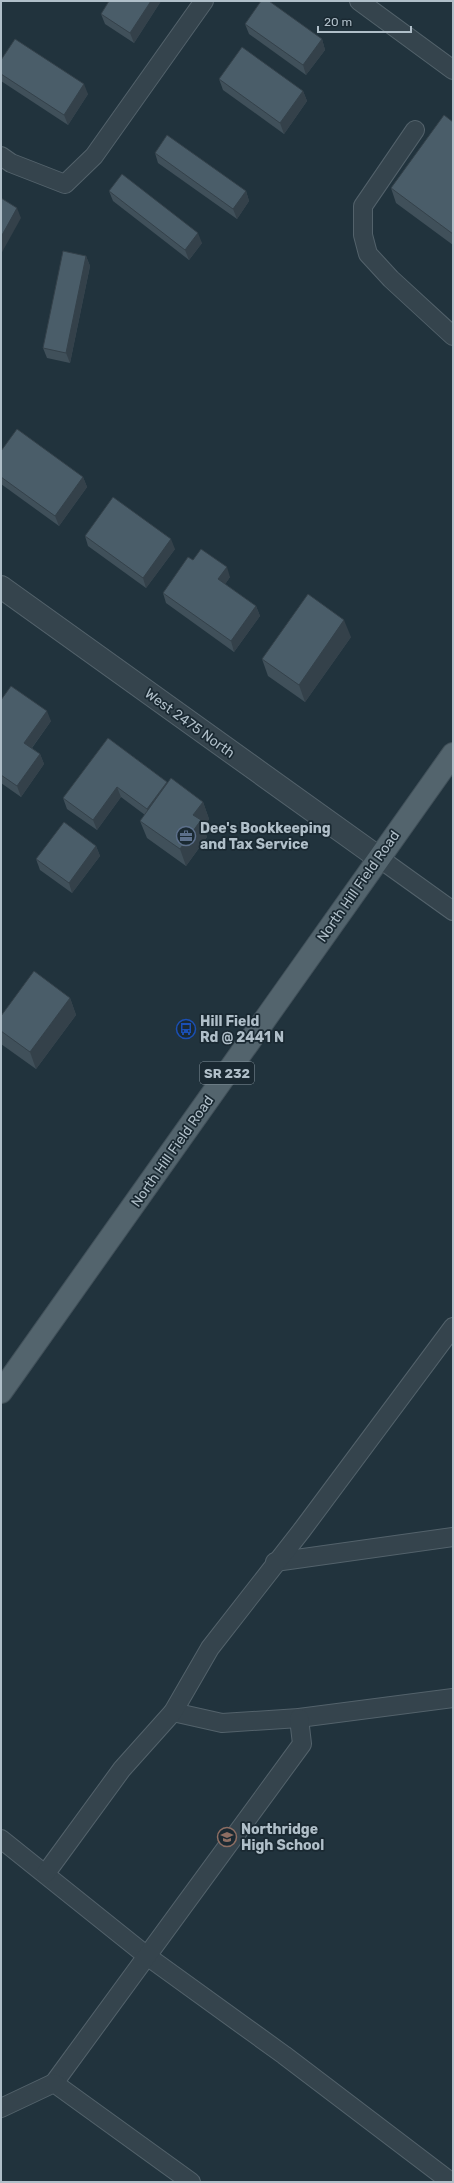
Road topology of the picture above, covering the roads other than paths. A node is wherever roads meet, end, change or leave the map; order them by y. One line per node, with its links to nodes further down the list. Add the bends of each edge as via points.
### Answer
1 (204, 1): 5 (lane, via 94,156 65,184 11,163)
2 (359, 1): 3 (lane)
3 (453, 70)
4 (415, 130): 6 (lane, via 363,206 363,235 368,254 390,279)
5 (1, 156)
6 (453, 336)
7 (1, 587): 9 (street, West 2475 North)
8 (453, 754): 9 (main road, North Hill Field Road / SR 232)
9 (379, 858): 10 (lane); 12 (main road, North Hill Field Road / SR 232)
10 (453, 911)
11 (453, 1327): 14 (lane)
12 (1, 1392)
13 (453, 1537): 14 (lane)
14 (275, 1562): 16 (lane, via 210,1648)
15 (453, 1698): 17 (lane)
16 (172, 1712): 17 (lane, via 222,1723); 19 (lane, via 122,1769)
17 (299, 1718): 20 (lane, via 302,1744)
18 (1, 1839): 19 (lane)
19 (46, 1873): 20 (lane)
20 (147, 1956): 21 (lane); 24 (lane, via 284,2055)
21 (54, 2083): 22 (lane); 23 (lane)
22 (1, 2108)
23 (191, 2182)
24 (451, 2182)

